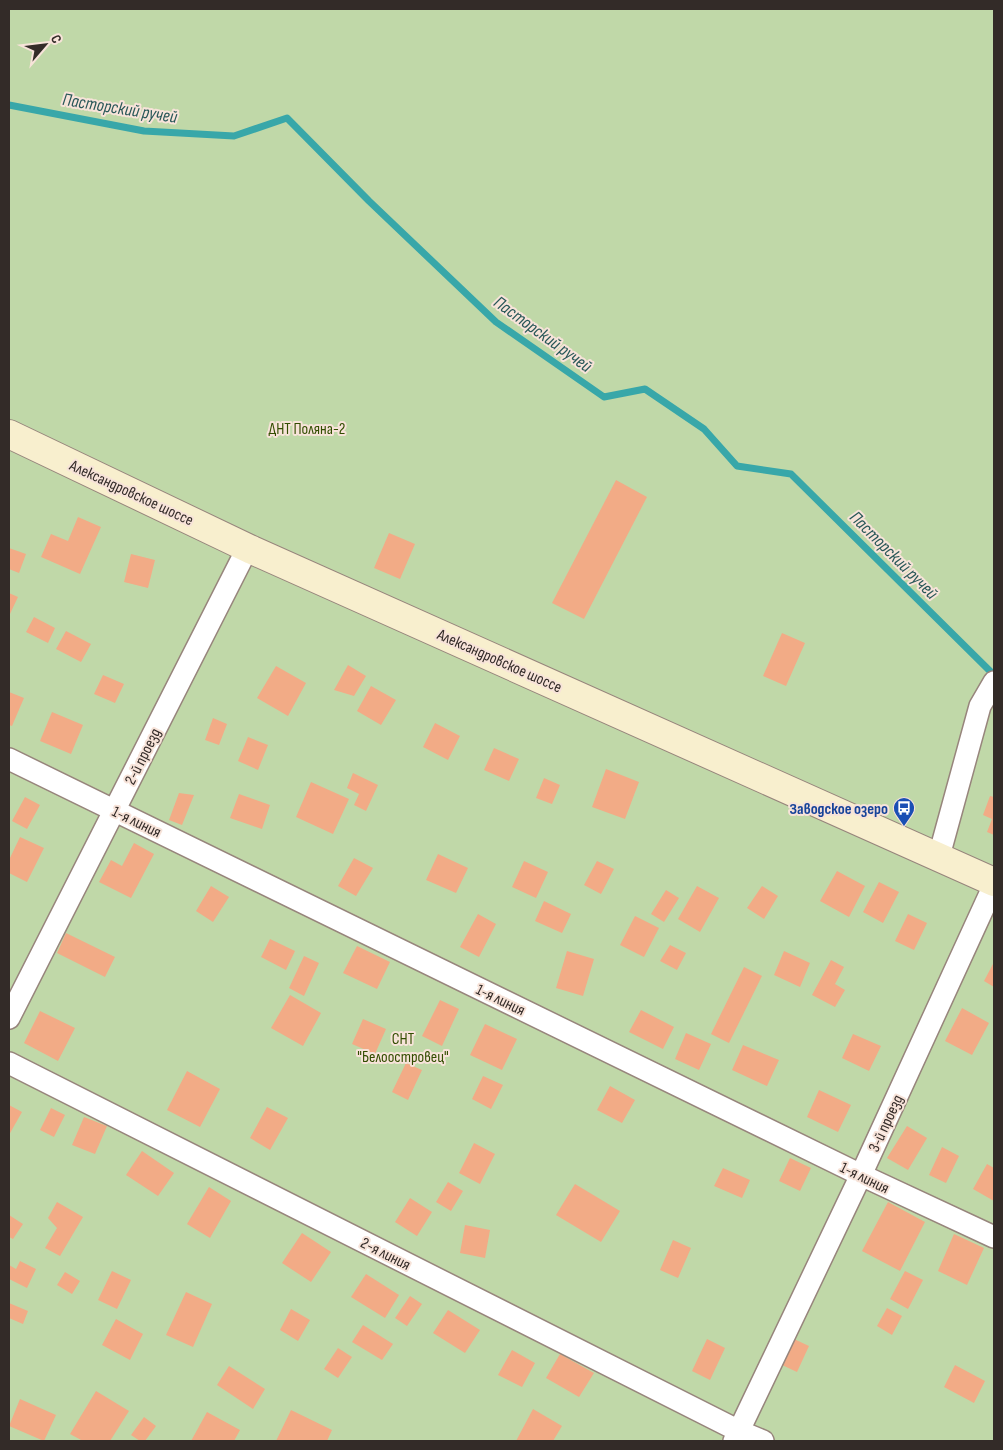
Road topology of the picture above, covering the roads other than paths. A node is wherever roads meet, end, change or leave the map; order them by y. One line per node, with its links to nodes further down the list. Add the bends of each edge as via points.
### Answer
1 (9, 434): 2 (street, Александровское шоссе)
2 (248, 547): 5 (street, 2-й проезд); 6 (street, Александровское шоссе)
3 (992, 685): 6 (street, via 980,706)
4 (9, 759): 5 (street, 1-я линия)
5 (114, 810): 8 (street, 2-й проезд); 10 (street, 1-я линия)
6 (939, 856): 7 (street, Александровское шоссе)
7 (994, 883): 10 (street, 3-й проезд)
8 (9, 1018)
9 (9, 1063): 12 (street, 2-я линия)
10 (861, 1175): 11 (street, 1-я линия); 12 (street, 3-й проезд)
11 (994, 1238)
12 (736, 1436): 13 (street, 2-я линия)
13 (763, 1441)

